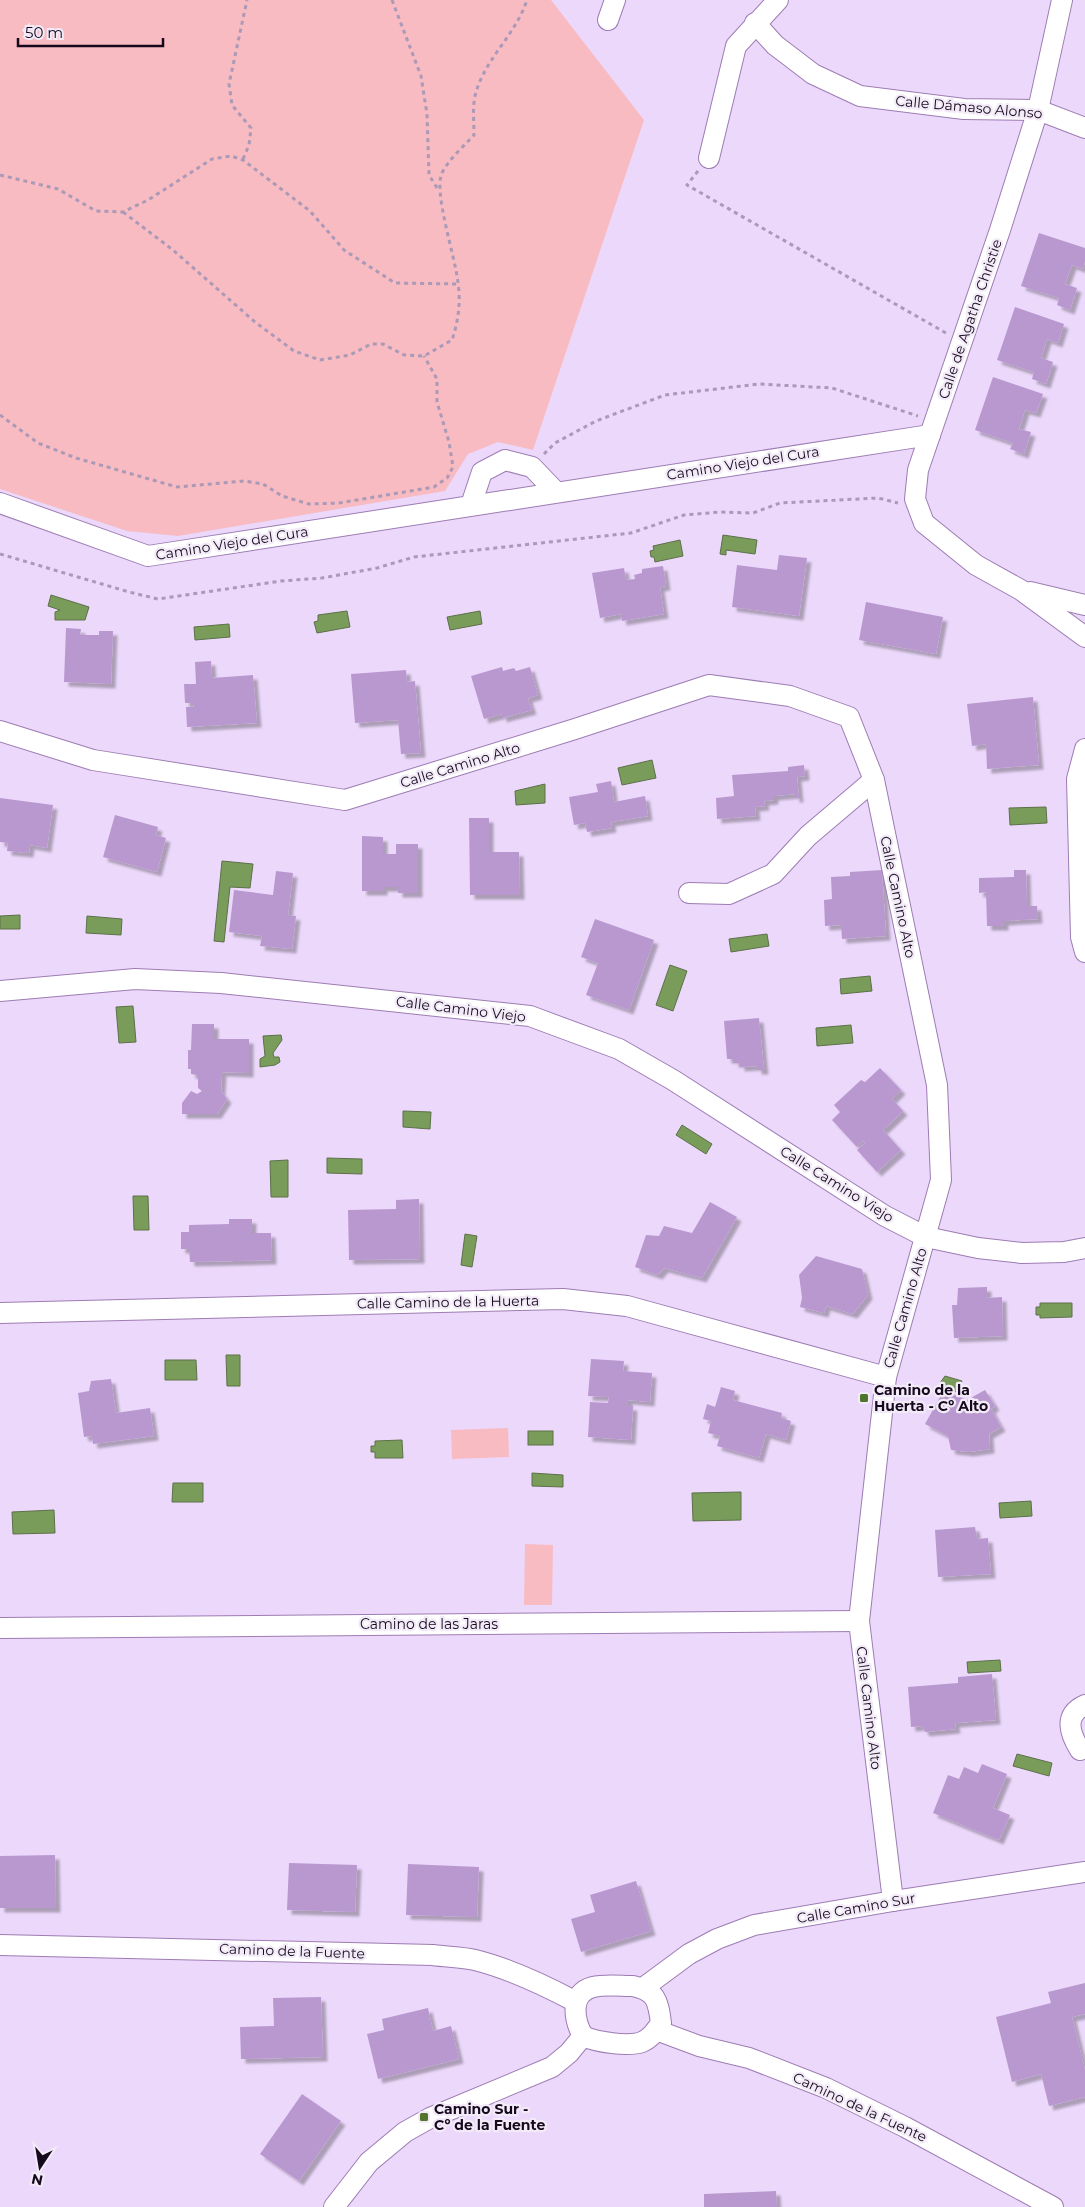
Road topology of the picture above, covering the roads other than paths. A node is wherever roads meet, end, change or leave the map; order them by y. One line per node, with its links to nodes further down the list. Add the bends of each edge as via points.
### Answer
1 (615, 0): 4 (street)
2 (778, 0): 5 (street)
3 (1062, 0): 6 (street, Calle de Agatha Christie)
4 (608, 20)
5 (755, 23): 6 (street, Calle Dámaso Alonso, via 775,45 813,74 860,96 964,109); 8 (street, via 736,46)
6 (1038, 110): 7 (street, Calle Dámaso Alonso); 9 (street, Calle de Agatha Christie)
7 (1085, 128)
8 (709, 158)
9 (933, 428): 10 (street, Camino Viejo del Cura); 13 (street, Calle de Agatha Christie, via 918,470 915,499 924,523 976,565)
10 (556, 492): 12 (street, Camino Viejo del Cura); 12 (street, via 532,467 505,460 482,472)
11 (0, 503): 12 (street, Camino Viejo del Cura, via 148,556)
12 (471, 505)
13 (1021, 590): 14 (street); 15 (street)
14 (1085, 604)
15 (1085, 637)
16 (0, 731): 18 (street, Calle Camino Alto, via 93,760 345,800 575,730 709,685 790,696 849,718)
17 (1085, 750): 20 (street, via 1077,779 1081,937)
18 (874, 780): 19 (street, via 808,836 773,874 729,894); 22 (street, Calle Camino Alto, via 937,1085 941,1180)
19 (689, 893)
20 (1085, 952)
21 (0, 991): 22 (street, Calle Camino Viejo, via 135,979 221,982 530,1016 619,1049 886,1216)
22 (926, 1236): 23 (street, Calle Camino Viejo, via 978,1248 1022,1253); 25 (street, Calle Camino Alto)
23 (1085, 1248)
24 (0, 1313): 25 (street, Calle Camino de la Huerta, via 563,1299 626,1306)
25 (886, 1377): 26 (street, Calle Camino Alto)
26 (859, 1621): 27 (street, Camino de las Jaras); 31 (street, Calle Camino Alto)
27 (0, 1628)
28 (1085, 1705): 29 (street, via 1078,1708 1071,1721 1070,1734)
29 (1080, 1750)
30 (1085, 1872): 31 (street, Calle Camino Sur)
31 (893, 1901): 33 (street, Calle Camino Sur, via 754,1925 717,1939 690,1954)
32 (0, 1944): 34 (street, Camino de la Fuente, via 433,1955 474,1960 508,1971)
33 (643, 1988): 34 (street, via 592,1987); 35 (street, via 659,2005 661,2022)
34 (576, 2002): 36 (street, via 575,2019)
35 (656, 2030): 36 (street, via 640,2043 605,2043); 38 (street, Camino de la Fuente, via 749,2058 826,2088)
36 (583, 2036): 37 (street, via 552,2067 430,2118 405,2132 369,2162)
37 (334, 2207)
38 (1053, 2207)

